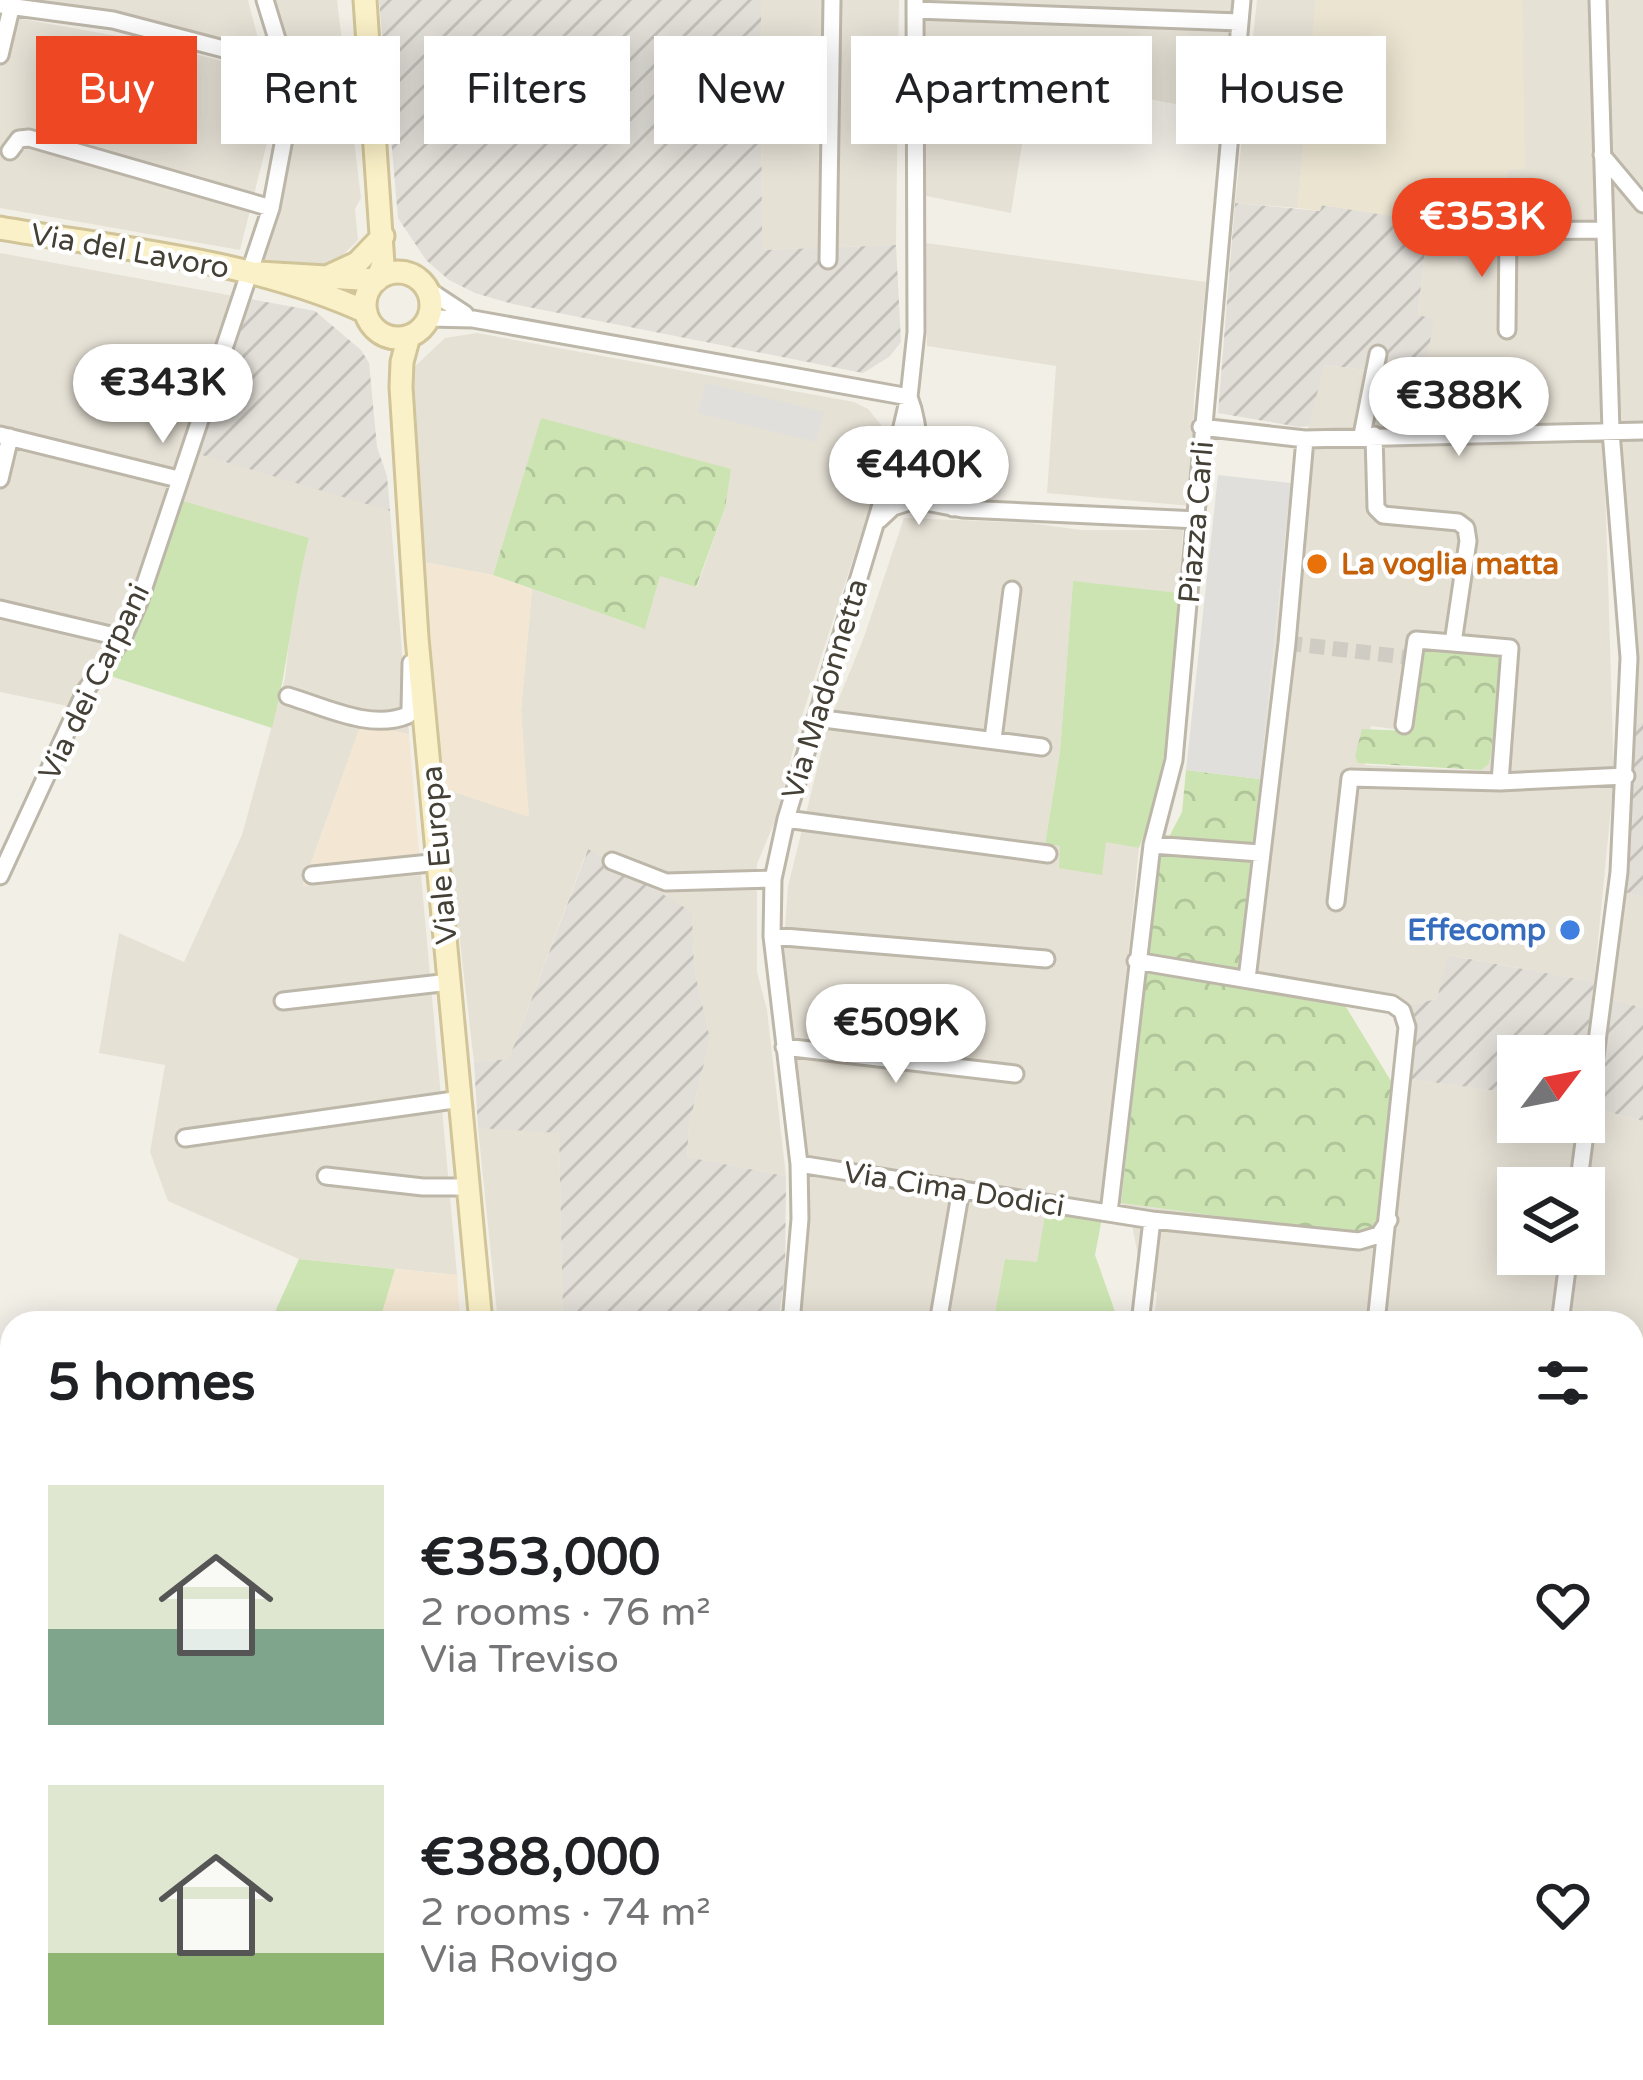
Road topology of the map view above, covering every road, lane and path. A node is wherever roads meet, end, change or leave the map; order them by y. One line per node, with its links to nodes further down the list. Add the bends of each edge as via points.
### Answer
1 (265, 0): 9 (street, Via dei Carpani)
2 (364, 0): 19 (main road)
3 (832, 0): 22 (street)
4 (1242, 0): 8 (street)
5 (1598, 0): 14 (street)
6 (8, 4): 10 (street); 11 (street)
7 (915, 5): 8 (street); 35 (street, Via Madonnetta, via 916,332)
8 (1239, 22): 36 (street)
9 (276, 36)
10 (221, 48)
11 (0, 55)
12 (283, 144): 16 (street, Via dei Carpani)
13 (10, 152): 16 (street, via 29,138)
14 (1601, 155): 15 (street); 20 (street)
15 (1643, 205)
16 (271, 208): 23 (street, Via dei Carpani)
17 (1429, 224): 21 (street)
18 (0, 228): 23 (main road, Via del Lavoro)
19 (383, 229): 24 (main road, via 357,262); 25 (main road); 26 (main road)
20 (1605, 230): 21 (street); 38 (street)
21 (1508, 231): 30 (street)
22 (828, 260)
23 (254, 272): 24 (main road, Via del Lavoro); 27 (main road, Via del Lavoro); 44 (street, Via dei Carpani)
24 (327, 277): 25 (main road, Via del Lavoro)
25 (377, 280): 26 (main road, via 395,272); 27 (main road)
26 (420, 283): 28 (main road); 29 (street)
27 (366, 311): 31 (main road)
28 (428, 317): 29 (street); 32 (main road)
29 (473, 319): 35 (street)
30 (1507, 330)
31 (378, 331): 32 (main road); 34 (main road, Viale Europa)
32 (409, 336): 34 (main road, Viale Europa)
33 (1378, 354): 39 (street)
34 (400, 387): 51 (main road, Viale Europa)
35 (909, 397): 42 (street, Via Madonnetta); 45 (street, via 918,419)
36 (1201, 427): 41 (street, Piazza Carli); 46 (street, Piazza Carli)
37 (1643, 430): 38 (street, Piazza Carli)
38 (1611, 431): 39 (street, Piazza Carli); 58 (street, via 1629,658)
39 (1368, 435): 41 (street, Piazza Carli); 52 (street, via 1383,515 1466,528)
40 (5, 436): 43 (street); 44 (street)
41 (1305, 439): 62 (street)
42 (893, 465): 45 (street); 47 (street, Via Madonnetta)
43 (0, 478)
44 (178, 479): 50 (street, Via dei Carpani)
45 (921, 494): 46 (street, via 953,508); 47 (street)
46 (1198, 520): 61 (street, Piazza Carli, via 1174,760)
47 (875, 524): 54 (street, Via Madonnetta)
48 (1012, 590): 56 (street)
49 (0, 609): 50 (street)
50 (123, 638): 67 (street, Via dei Carpani, via 86,690)
51 (417, 638): 53 (street, via 408,716 376,722); 65 (main road, Viale Europa)
52 (1453, 643): 55 (street, via 1417,640); 59 (street, via 1510,648)
53 (288, 696)
54 (816, 718): 56 (street); 60 (street, Via Madonnetta)
55 (1404, 725)
56 (993, 739): 57 (street)
57 (1042, 747)
58 (1626, 776): 59 (street); 81 (street)
59 (1500, 782): 69 (street, via 1350,778)
60 (786, 819): 63 (street); 68 (street, Via Madonnetta)
61 (1152, 844): 62 (street); 72 (street, Piazza Carli)
62 (1260, 853): 73 (street)
63 (1048, 854)
64 (612, 861): 68 (street, via 666,882)
65 (440, 862): 66 (street); 74 (main road, Viale Europa)
66 (312, 874)
67 (0, 877)
68 (773, 879): 70 (street, Via Madonnetta)
69 (1336, 902)
70 (772, 936): 71 (street); 76 (street, Via Madonnetta)
71 (1046, 958)
72 (1136, 961): 73 (street); 85 (street, Piazza Carli)
73 (1247, 979): 87 (street, via 1402,1011)
74 (450, 982): 75 (street); 78 (main road, Viale Europa)
75 (283, 1001)
76 (784, 1047): 77 (street); 80 (street, Via Madonnetta)
77 (1015, 1074)
78 (461, 1099): 79 (street); 83 (main road, Viale Europa)
79 (185, 1138)
80 (799, 1164): 84 (street, Via Cima Dodici); 92 (street, Via Madonnetta)
81 (1581, 1167)
82 (326, 1176): 83 (street)
83 (467, 1187): 91 (main road, Viale Europa)
84 (962, 1189): 85 (street, Via Cima Dodici); 93 (street)
85 (1109, 1213): 86 (street, Via Cima Dodici)
86 (1152, 1220): 88 (street, Via Cima Dodici); 94 (street)
87 (1389, 1220): 88 (street, via 1379,1235); 89 (street)
88 (1358, 1241): 89 (street)
89 (1384, 1267): 95 (street)
90 (1566, 1275): 96 (street)
91 (481, 1311)
92 (791, 1311)
93 (940, 1311)
94 (1141, 1311)
95 (1378, 1311)
96 (1562, 1311)

